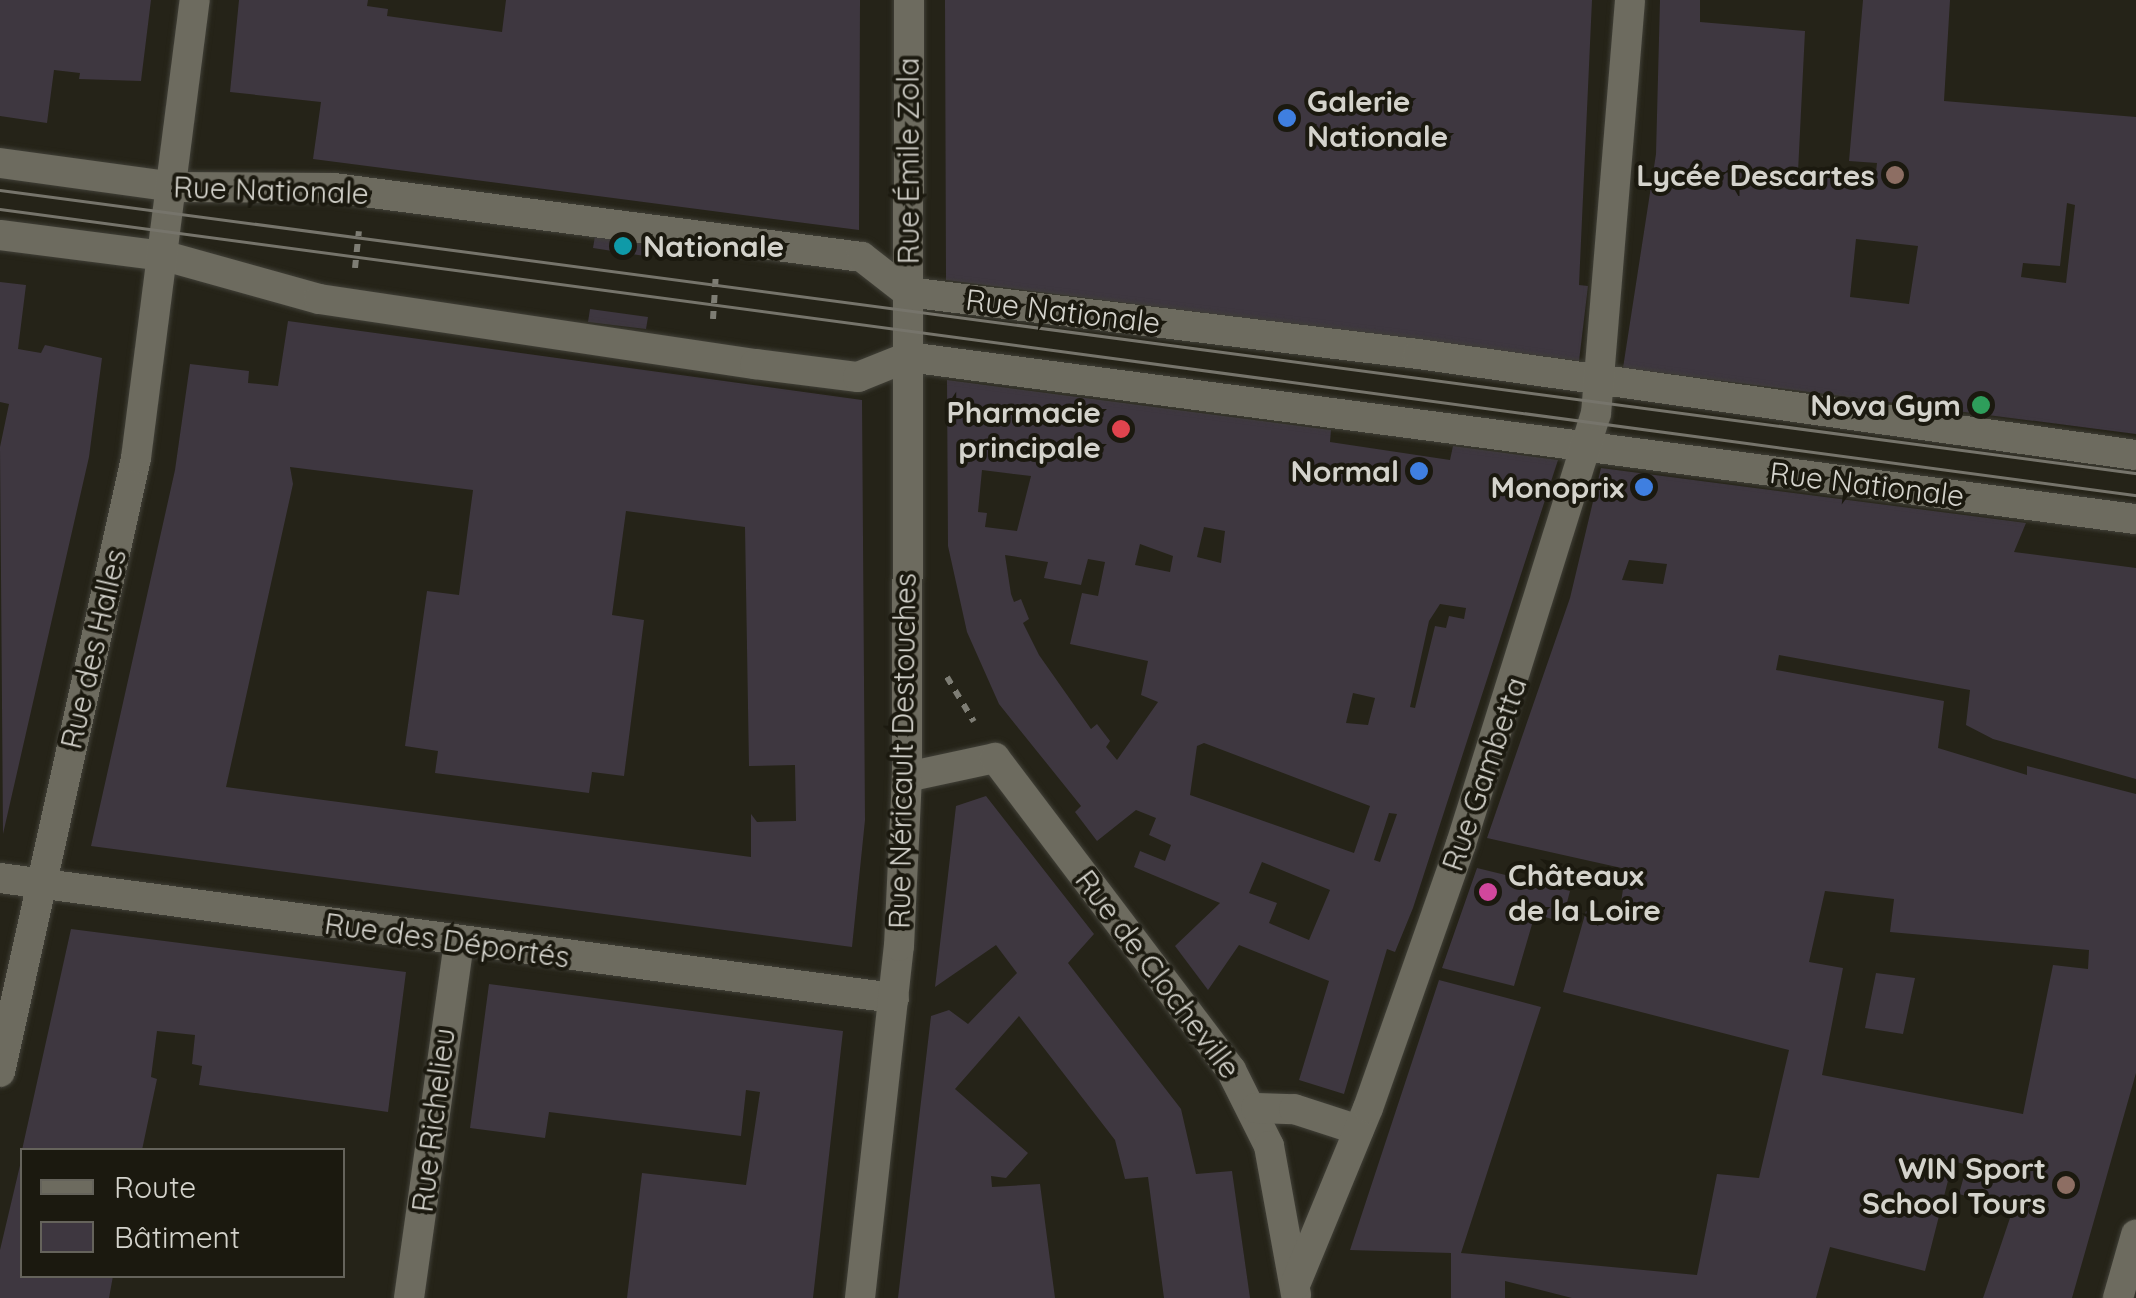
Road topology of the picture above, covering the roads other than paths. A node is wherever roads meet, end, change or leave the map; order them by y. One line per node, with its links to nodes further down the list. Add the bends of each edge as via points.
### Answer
1 (195, 0): 5 (street, Rue des Halles)
2 (909, 0): 8 (street, Rue Émile Zola)
3 (1630, 0): 10 (street, Rue Gambetta)
4 (0, 164): 5 (street, Rue Nationale)
5 (175, 187): 7 (street, Rue des Halles); 8 (street, Rue Nationale, via 334,188 862,257)
6 (0, 234): 7 (street, Rue Nationale)
7 (165, 256): 9 (street, Rue Nationale, via 319,299 755,364 858,376); 16 (street, Rue des Halles, via 136,458)
8 (907, 307): 9 (street, Rue Néricault Destouches); 10 (street, Rue Nationale)
9 (908, 357): 11 (street, Rue Nationale); 14 (street, Rue Néricault Destouches)
10 (1600, 382): 11 (street, Rue Gambetta); 12 (street, Rue Nationale)
11 (1585, 448): 13 (street, Rue Nationale); 21 (street, Rue Gambetta, via 1472,812)
12 (2136, 455)
13 (2136, 518)
14 (907, 777): 18 (street, Rue Néricault Destouches); 20 (street, Rue de Clocheville, via 995,758)
15 (0, 878): 16 (street, Rue des Déportés)
16 (41, 882): 17 (street, Rue des Déportés); 19 (street, Rue des Halles)
17 (460, 943): 18 (street, Rue des Déportés); 24 (street, Rue Richelieu)
18 (894, 998): 25 (street, Rue Néricault Destouches)
19 (0, 1072)
20 (1256, 1108): 21 (street, via 1294,1109); 23 (street, Rue de Clocheville)
21 (1359, 1130): 23 (street, Rue Gambetta)
22 (2136, 1236): 26 (street)
23 (1296, 1292)
24 (409, 1298)
25 (860, 1298)
26 (2118, 1298)

